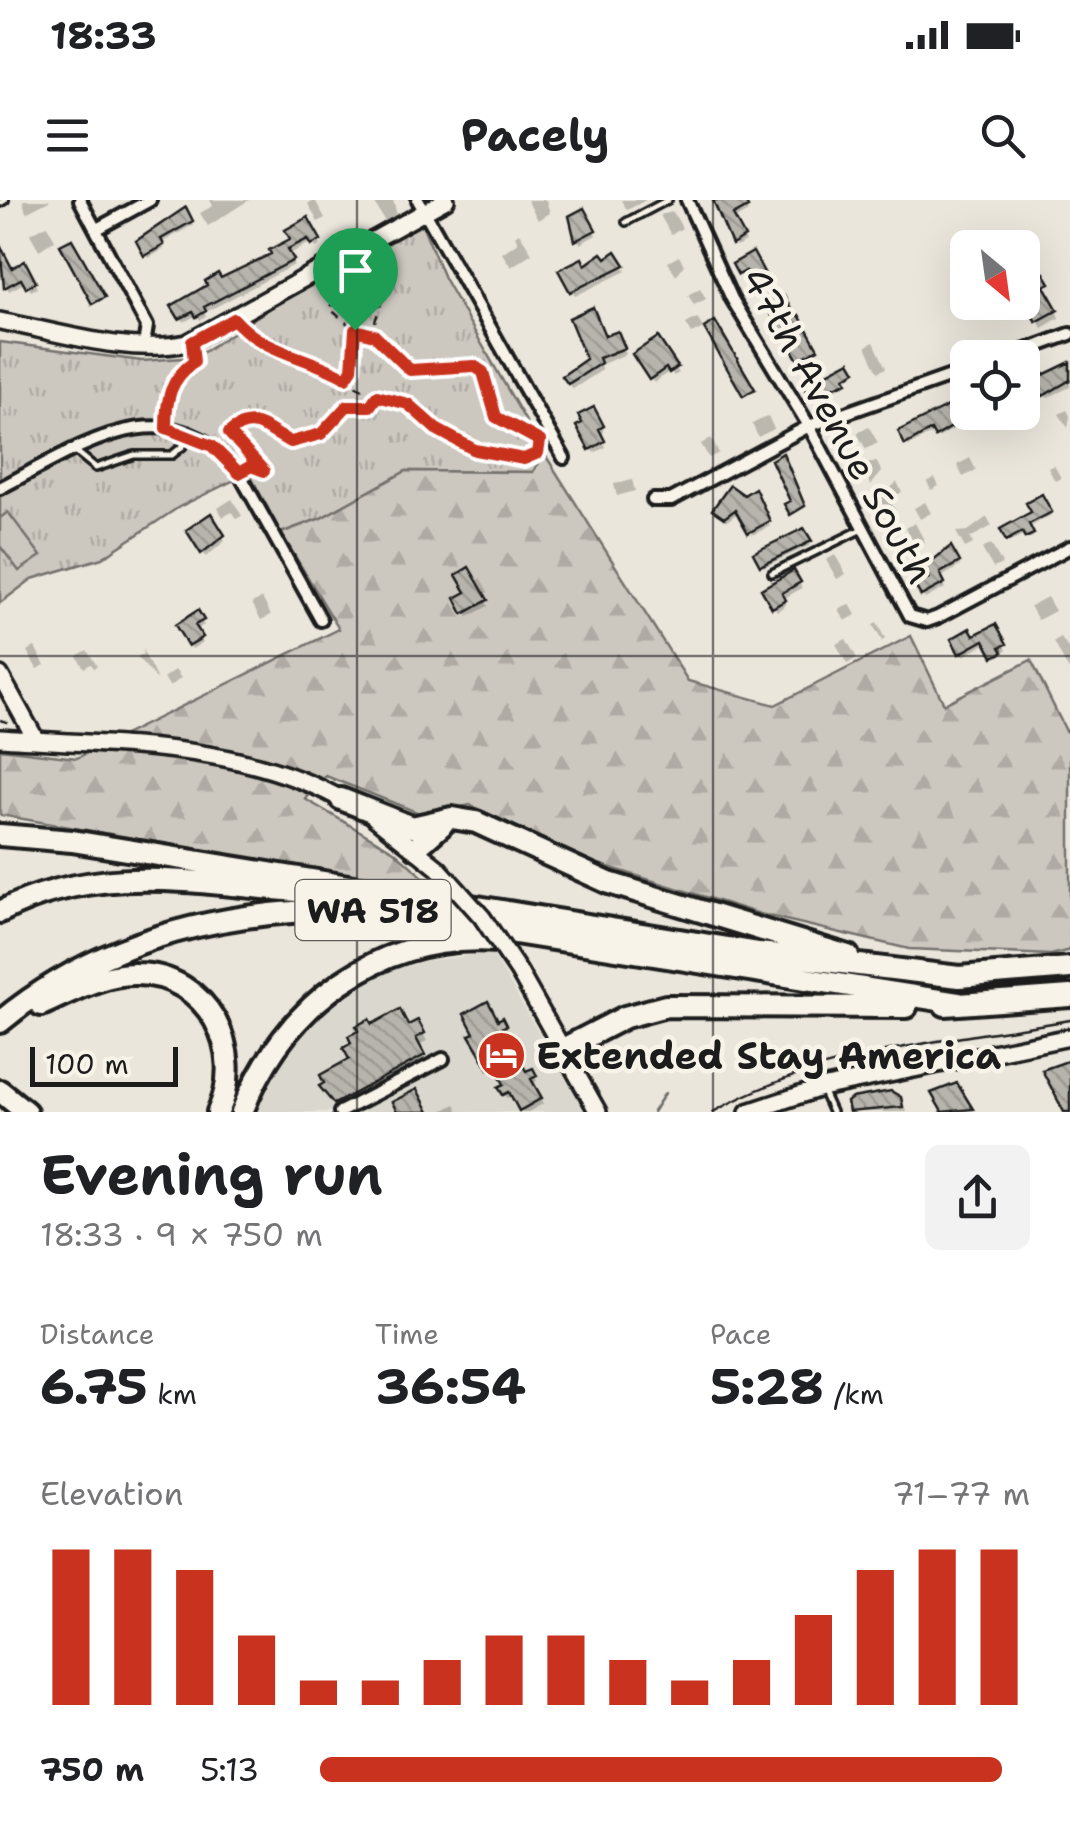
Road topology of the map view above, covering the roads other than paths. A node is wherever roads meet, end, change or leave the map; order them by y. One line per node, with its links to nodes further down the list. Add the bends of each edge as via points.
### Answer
1 (80, 200): 8 (street)
2 (150, 200): 8 (street)
3 (446, 200): 6 (street)
4 (668, 200): 7 (lane)
5 (687, 200): 14 (street, 47th Avenue South, via 732,299)
6 (422, 206): 11 (street, via 192,342); 17 (street)
7 (626, 222)
8 (96, 229): 11 (street, via 147,326)
9 (0, 321): 11 (street)
10 (1070, 334): 12 (street)
11 (144, 345)
12 (1040, 345)
13 (950, 376): 14 (street)
14 (809, 426): 19 (street, via 671,500); 20 (street, 47th Avenue South)
15 (188, 433): 16 (street, via 113,432); 16 (lane, via 172,454 134,455 96,468); 23 (street, via 239,473)
16 (74, 450): 18 (street)
17 (564, 458)
18 (0, 488)
19 (653, 500)
20 (862, 529): 21 (street, 47th Avenue South, via 905,611 917,619 938,617); 22 (lane)
21 (1070, 547)
22 (772, 573)
23 (320, 620)
24 (0, 675): 26 (street)
25 (0, 738): 26 (street)
26 (36, 740): 27 (street, via 217,756 279,772)
27 (342, 799): 28 (highway, via 412,826); 32 (street)
28 (452, 818): 32 (highway); 35 (highway, via 476,822 609,883)
29 (0, 834): 30 (highway)
30 (72, 841): 31 (highway, WA 518); 33 (highway, WA 518)
31 (0, 843)
32 (416, 848): 42 (street, bridge, via 482,917)
33 (425, 900): 34 (highway, via 101,879 49,890); 35 (highway, WA 518)
34 (0, 912)
35 (867, 965): 36 (highway, WA 518, via 960,976)
36 (1070, 968)
37 (759, 973): 39 (highway, WA 518); 40 (highway, WA 518, via 370,910 296,908 198,922 125,948); 48 (highway, via 481,940 407,950 344,978 318,998 265,1061)
38 (1070, 996): 39 (highway, WA 518)
39 (958, 1003): 42 (highway, via 678,1004 625,1018)
40 (3, 1020): 47 (highway, via 118,974 170,980 204,1004 223,1034 230,1076)
41 (1070, 1037): 44 (street)
42 (563, 1049): 50 (street)
43 (443, 1059): 49 (street)
44 (821, 1088): 51 (street); 52 (lane)
45 (0, 1091): 46 (highway)
46 (26, 1112)
47 (218, 1112)
48 (242, 1112)
49 (340, 1112)
50 (598, 1112)
51 (748, 1112)
52 (832, 1112)

